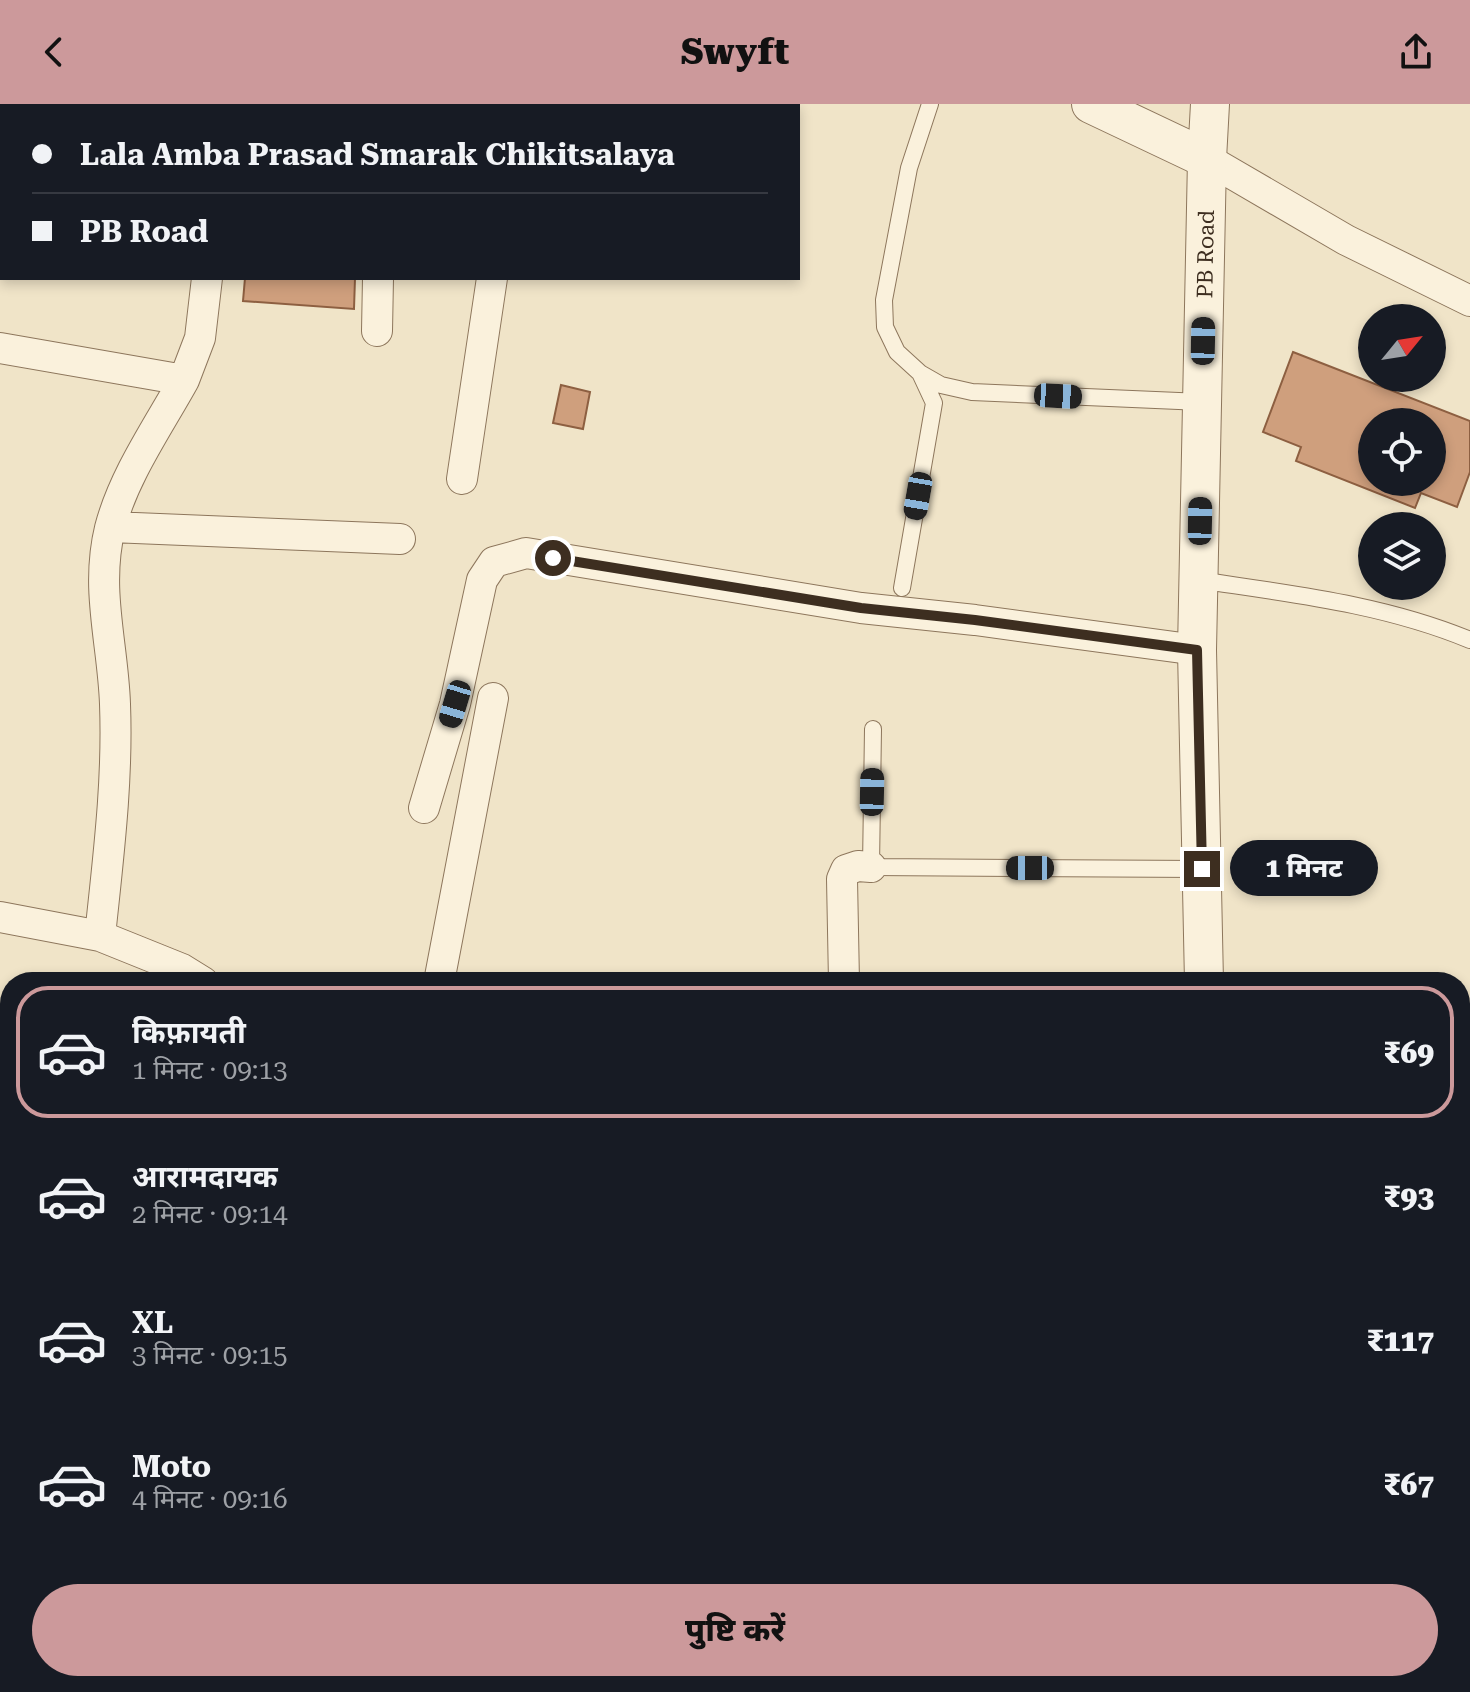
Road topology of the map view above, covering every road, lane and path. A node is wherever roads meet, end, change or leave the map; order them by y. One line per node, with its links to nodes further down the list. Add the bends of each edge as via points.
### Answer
1 (930, 104): 11 (lane, via 909,168 884,300 885,327 897,352)
2 (1091, 104): 4 (street)
3 (1210, 104): 4 (street, PB Road)
4 (1207, 159): 8 (street, via 1346,240); 13 (street, PB Road)
5 (207, 280): 12 (street, via 200,338)
6 (378, 280): 9 (street)
7 (492, 280): 14 (street)
8 (1470, 301)
9 (377, 331)
10 (0, 348): 12 (street)
11 (920, 373): 13 (lane, via 941,385 972,392); 18 (lane, via 934,403)
12 (184, 380): 15 (street, via 130,478)
13 (1202, 402): 17 (street, PB Road)
14 (462, 479)
15 (111, 527): 16 (street); 27 (street, via 103,602 116,754)
16 (400, 539)
17 (1199, 580): 19 (lane, via 1351,603); 20 (street, PB Road)
18 (902, 588)
19 (1470, 640)
20 (1197, 650): 23 (street, via 861,608 526,553 510,556 494,562 482,580 455,704); 25 (street, PB Road)
21 (493, 698): 30 (street)
22 (873, 729): 24 (lane)
23 (424, 808)
24 (871, 867): 25 (lane); 31 (street, via 846,870 842,879)
25 (1202, 869): 32 (street, PB Road)
26 (0, 917): 27 (street)
27 (100, 936): 28 (street)
28 (168, 972): 29 (street)
29 (187, 972)
30 (441, 972)
31 (844, 972)
32 (1204, 972)

